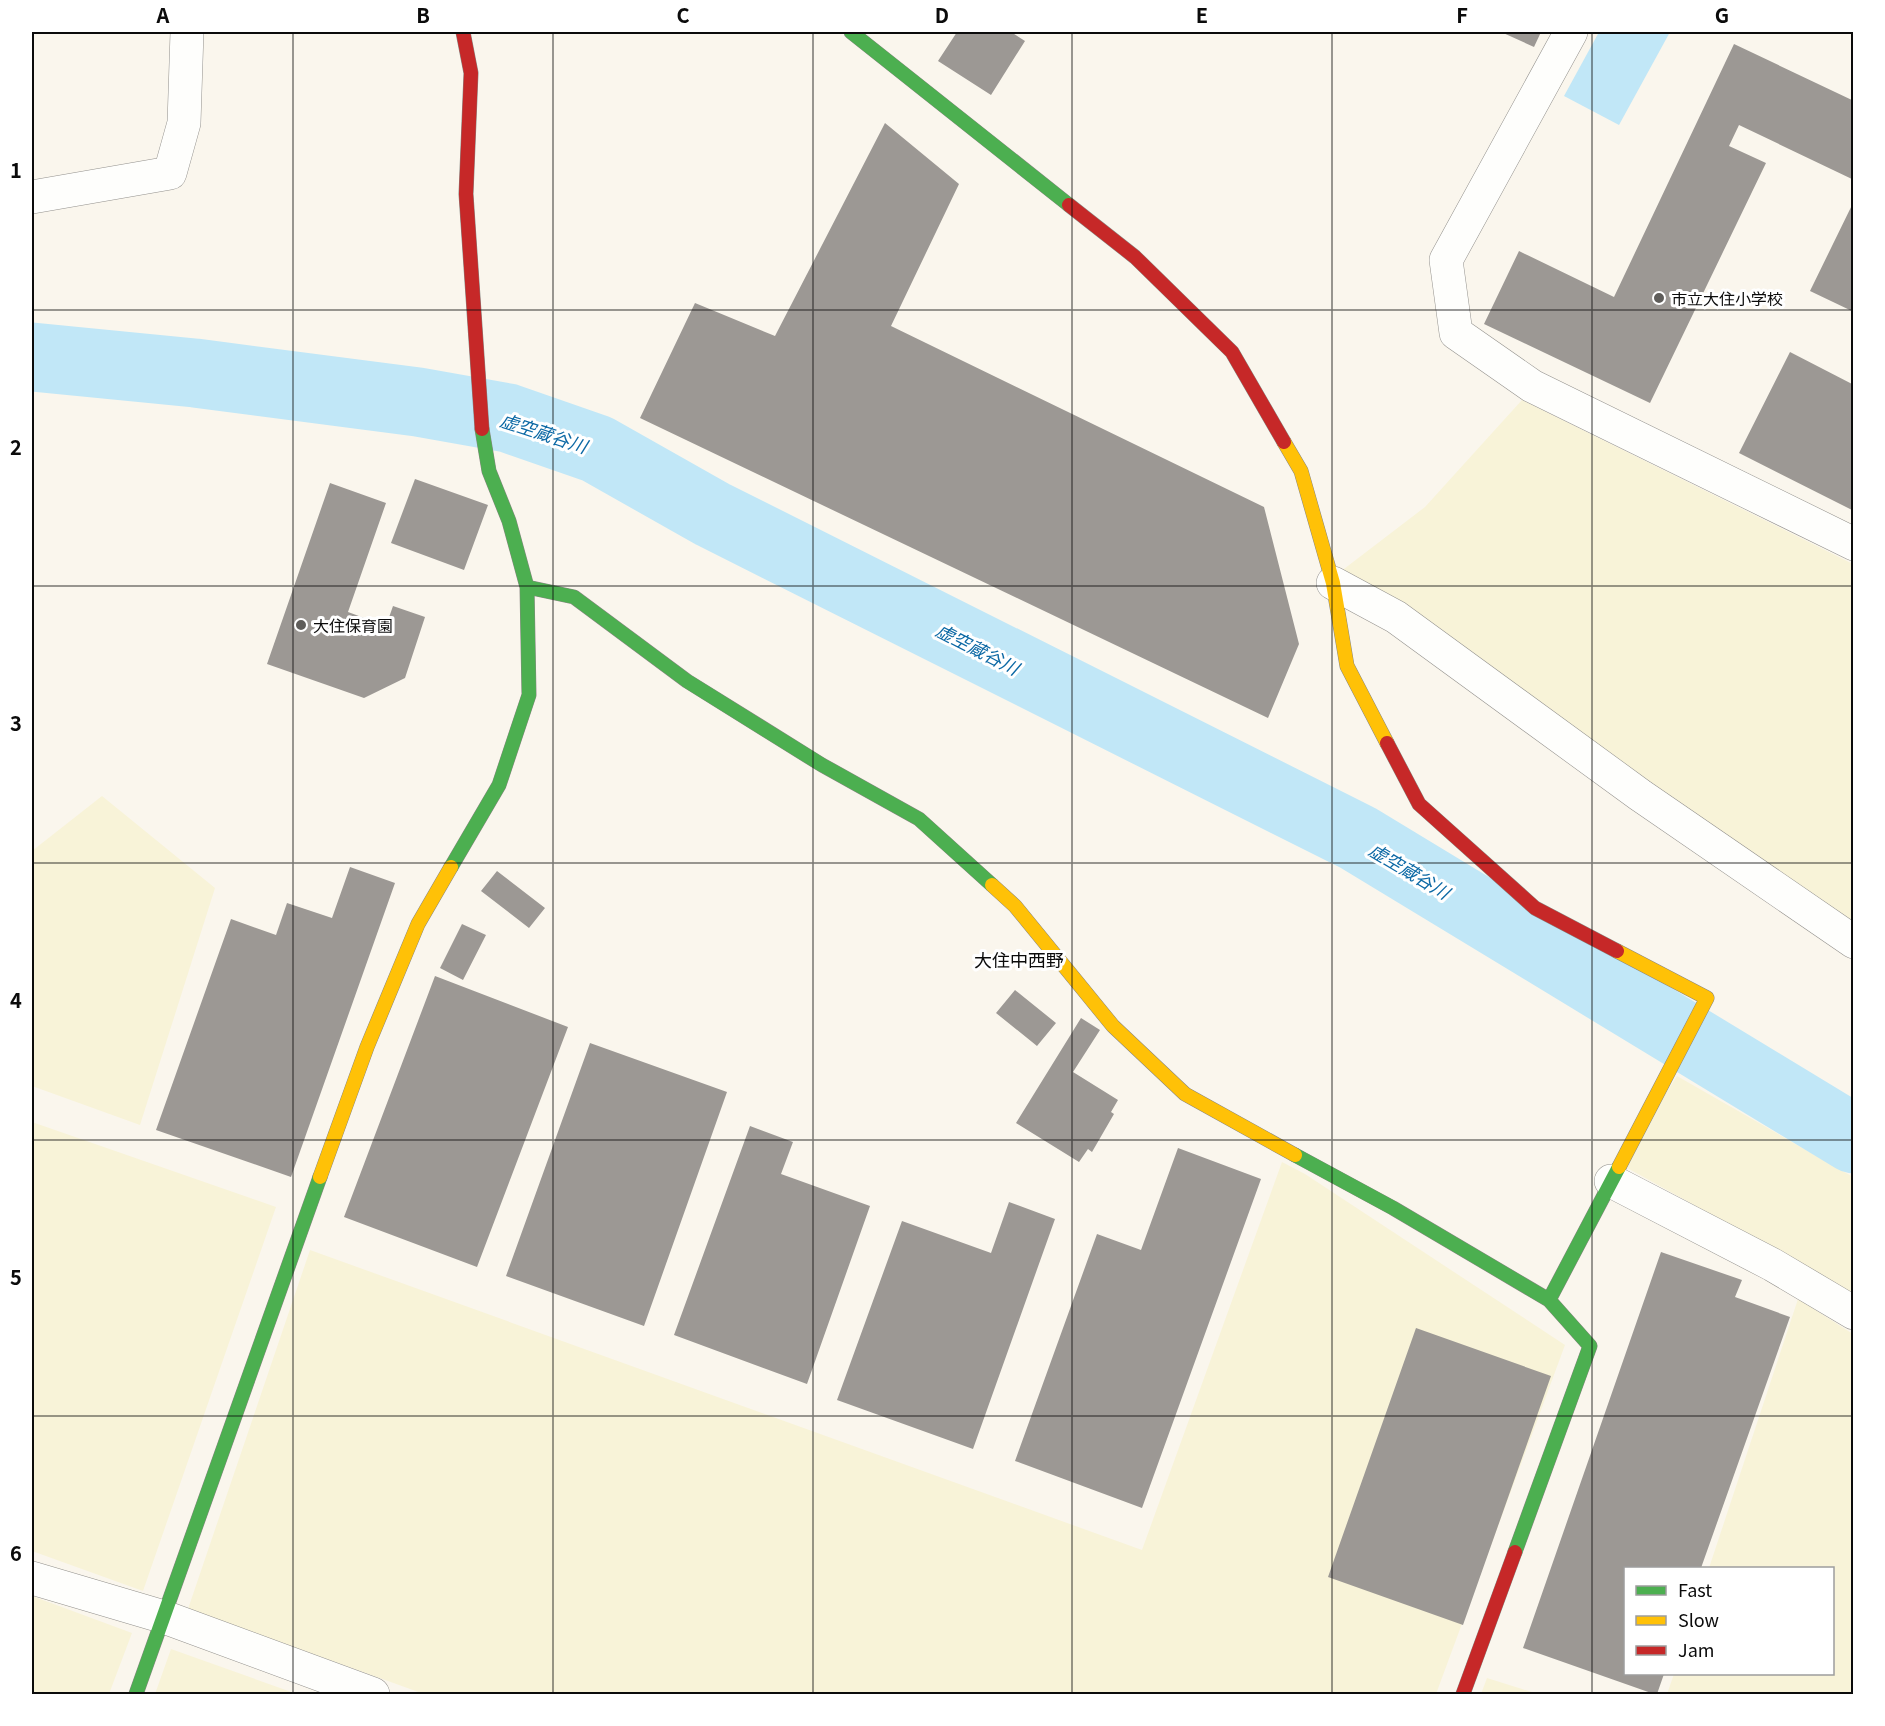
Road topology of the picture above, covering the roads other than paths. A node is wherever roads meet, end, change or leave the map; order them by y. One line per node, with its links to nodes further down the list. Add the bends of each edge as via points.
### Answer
1 (187, 32): 5 (street, via 184,123 170,173)
2 (463, 32): 8 (street, via 471,73 466,194 484,449)
3 (851, 32): 7 (street, via 1135,257 1232,352 1301,471)
4 (1571, 32): 6 (street, via 1446,260 1456,333 1532,386)
5 (32, 196)
6 (1854, 544)
7 (1333, 584): 9 (street, via 1396,617 1640,795); 10 (street, via 1347,666 1419,804 1535,908 1707,998)
8 (527, 587): 11 (street, via 574,597 687,681 822,765 919,819 1015,906 1113,1026 1185,1094 1393,1208); 14 (street, via 529,694 500,785 418,924 367,1047)
9 (1854, 942)
10 (1611, 1182): 11 (street); 12 (street, via 1773,1265)
11 (1549, 1300): 17 (street, via 1590,1346)
12 (1854, 1313)
13 (32, 1578): 14 (street)
14 (164, 1617): 15 (street); 16 (street)
15 (136, 1695)
16 (373, 1695)
17 (1463, 1695)

